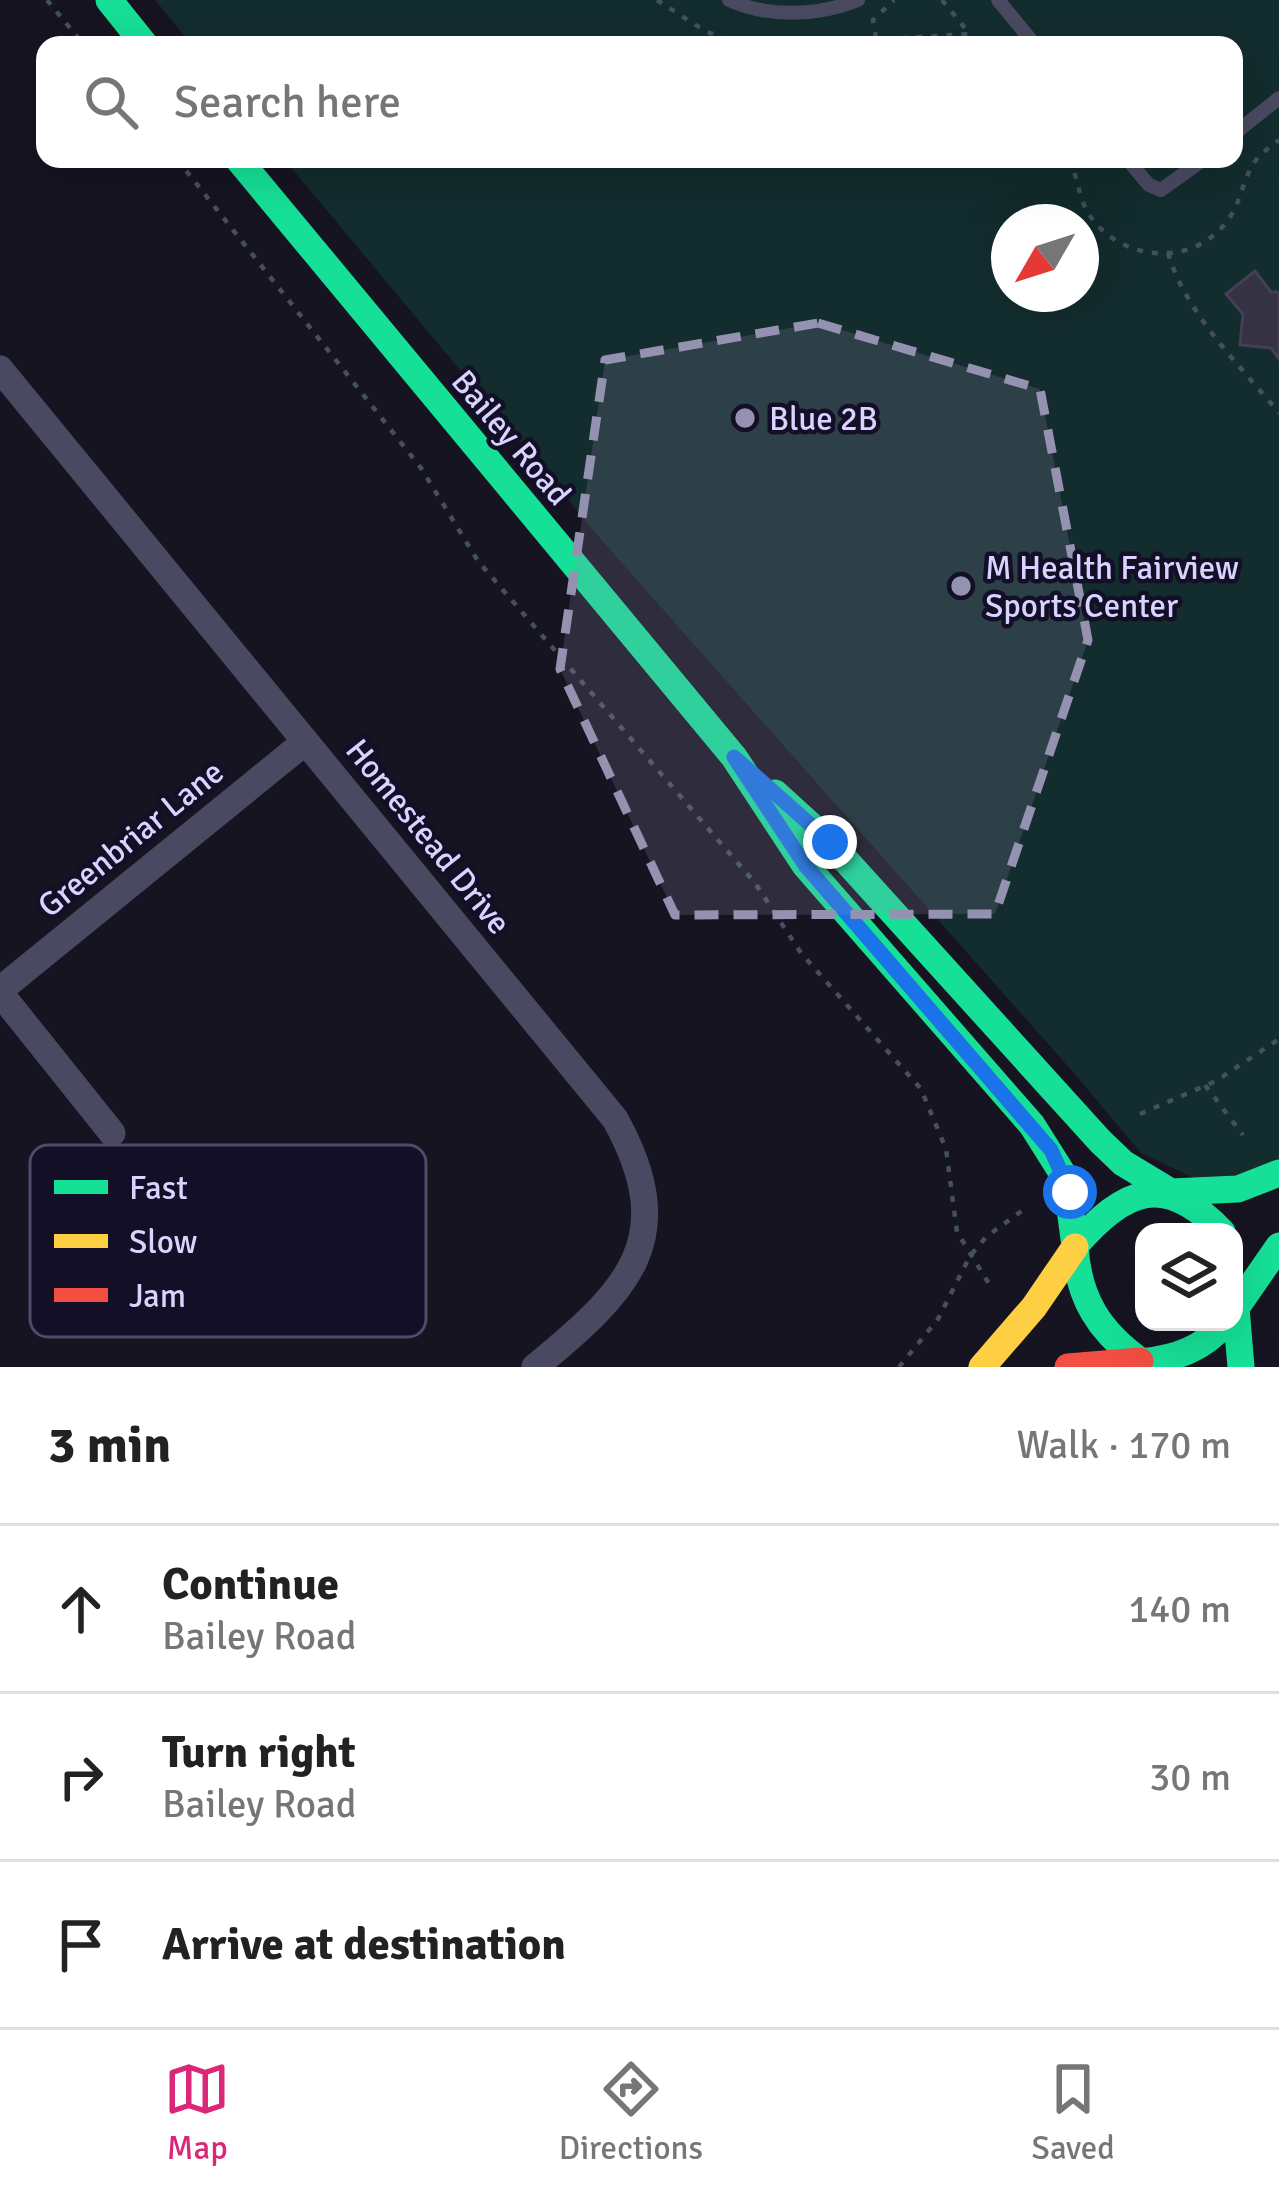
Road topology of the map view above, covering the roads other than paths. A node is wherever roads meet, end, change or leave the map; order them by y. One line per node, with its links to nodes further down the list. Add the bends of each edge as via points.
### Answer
1 (109, 0): 5 (main road)
2 (729, 0): 3 (lane, via 803,14)
3 (858, 0)
4 (998, 0): 6 (lane)
5 (138, 36)
6 (1028, 36)
7 (1279, 98): 8 (lane)
8 (1243, 127)
9 (245, 168): 14 (main road, Bailey Road)
10 (1135, 168): 11 (lane, via 1161,190)
11 (1192, 168)
12 (0, 369): 13 (street, Homestead Drive)
13 (305, 742): 15 (street, Greenbriar Lane); 26 (street, Homestead Drive, via 615,1119 638,1168 643,1238 629,1271 595,1318)
14 (734, 757): 18 (main road, Bailey Road, via 830,842 1100,1141); 21 (main road, Bailey Road, via 805,865 1051,1150 1070,1192)
15 (0, 992): 16 (street, Greenbriar Lane)
16 (112, 1133)
17 (1279, 1173): 18 (main road, via 1238,1189)
18 (1171, 1192): 19 (main road, Bailey Road); 21 (main road, via 1121,1202)
19 (1214, 1223)
20 (1279, 1246): 22 (main road)
21 (1075, 1247): 25 (main road, Bailey Road, via 1090,1314); 27 (main road)
22 (1243, 1298)
23 (1218, 1331): 25 (main road, via 1193,1352)
24 (1236, 1331): 29 (main road)
25 (1143, 1364): 28 (main road)
26 (535, 1367)
27 (982, 1367)
28 (1068, 1367)
29 (1241, 1367)

